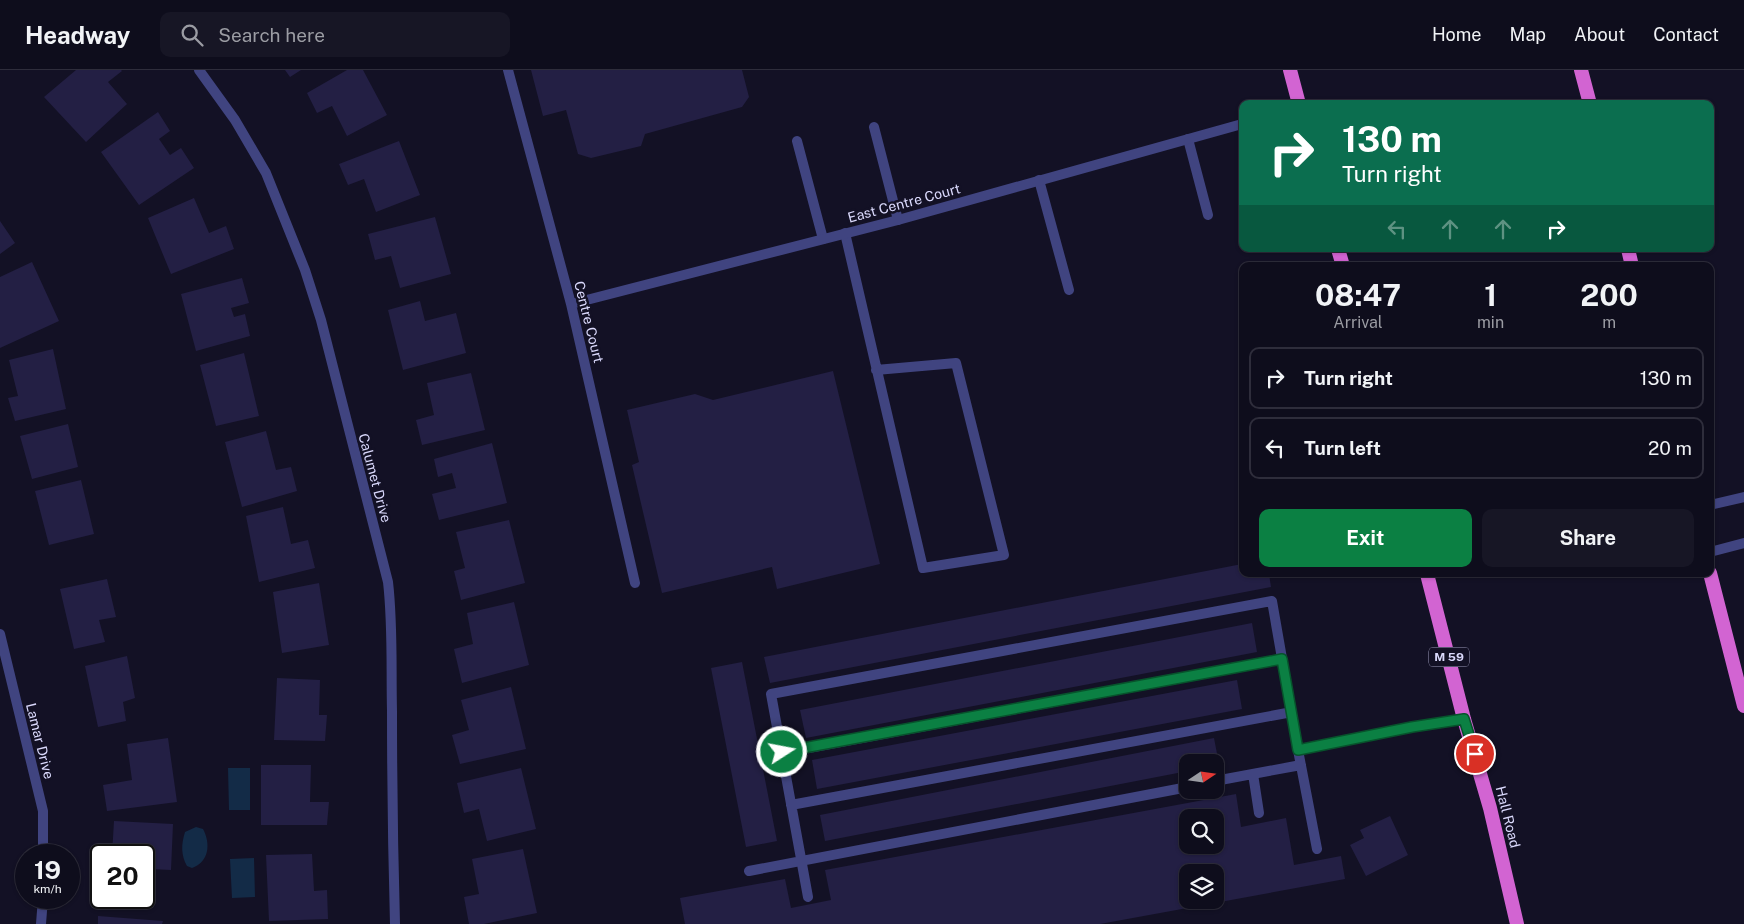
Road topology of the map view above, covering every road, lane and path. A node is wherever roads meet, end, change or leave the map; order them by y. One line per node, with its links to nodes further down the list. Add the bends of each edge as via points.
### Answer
1 (199, 70): 46 (street, Calumet Drive, via 235,120 266,173 306,270 388,582 392,642)
2 (508, 70): 17 (street, Centre Court)
3 (1290, 70): 5 (highway)
4 (1581, 70): 6 (highway)
5 (1298, 100)
6 (1589, 100)
7 (1239, 125): 9 (street, East Centre Court)
8 (874, 127): 13 (street)
9 (1188, 139): 11 (street, East Centre Court); 12 (street)
10 (797, 141): 15 (street)
11 (1039, 180): 13 (street, East Centre Court); 16 (street)
12 (1208, 215)
13 (898, 220): 14 (street, East Centre Court)
14 (844, 233): 15 (street, East Centre Court); 18 (street)
15 (823, 239): 17 (street, East Centre Court)
16 (1068, 290)
17 (571, 304): 25 (street, Centre Court)
18 (876, 370): 18 (street, via 923,568 1004,554 956,363)
19 (1744, 497): 20 (street)
20 (1714, 504)
21 (1744, 542): 22 (street)
22 (1714, 551)
23 (1428, 577): 30 (highway, Hall Road / M 59)
24 (1711, 577): 28 (highway)
25 (635, 582)
26 (0, 634): 39 (street, Lamar Drive, via 43,811)
27 (1282, 659): 29 (street); 32 (street); 32 (street, via 1272,602 771,694)
28 (1744, 706)
29 (1292, 712): 31 (street); 37 (street)
30 (1464, 719): 31 (street); 47 (highway, Hall Road / M 59, via 1490,808)
31 (1298, 750): 33 (street)
32 (782, 752): 37 (street)
33 (1301, 765): 34 (street); 40 (street)
34 (1253, 774): 35 (street); 38 (street)
35 (1224, 780)
36 (1179, 789): 41 (street)
37 (791, 805): 41 (street)
38 (1260, 813)
39 (44, 844)
40 (1317, 849)
41 (801, 860): 42 (street); 43 (street)
42 (749, 871)
43 (808, 897)
44 (42, 909): 45 (street)
45 (41, 924)
46 (395, 924)
47 (1517, 924)

